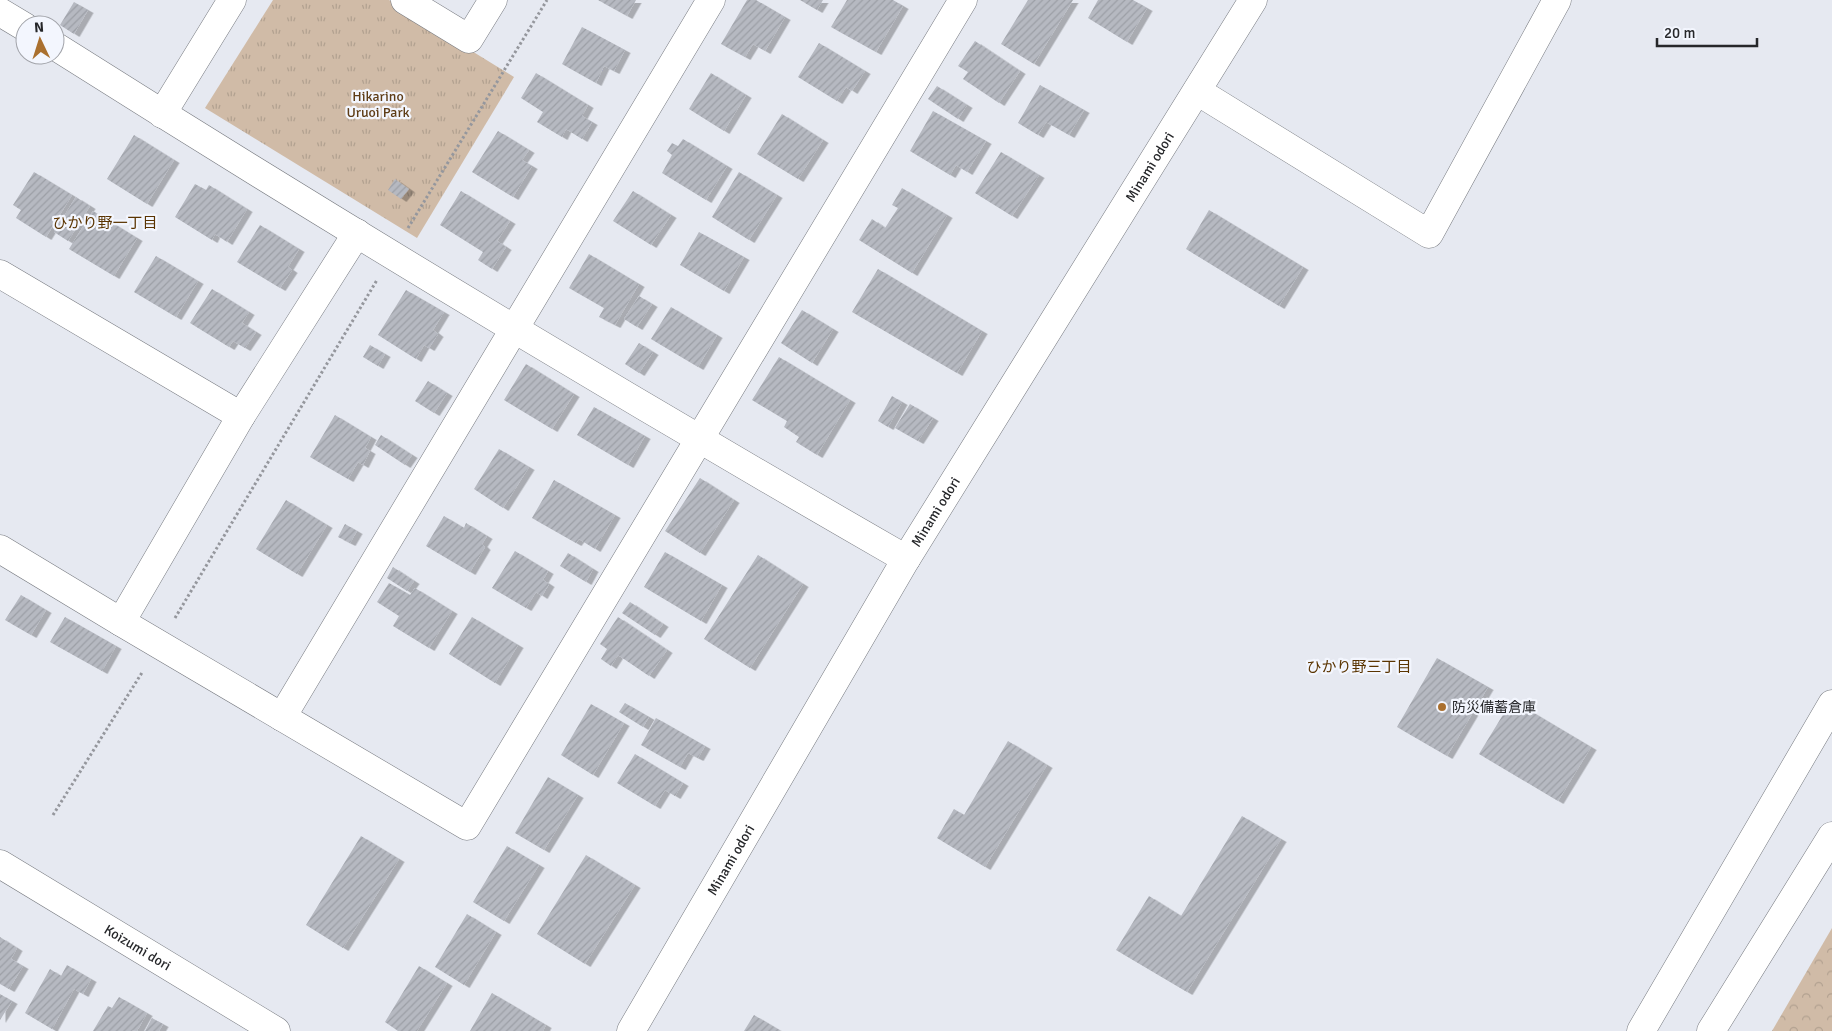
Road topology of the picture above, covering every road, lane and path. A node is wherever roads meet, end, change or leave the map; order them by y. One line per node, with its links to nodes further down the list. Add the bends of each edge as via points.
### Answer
1 (232, 0): 13 (street)
2 (405, 0): 3 (street, via 469,39)
3 (492, 0)
4 (547, 0): 15 (path)
5 (711, 0): 17 (street)
6 (963, 0): 19 (street)
7 (1253, 0): 12 (street, Minami odori)
8 (1557, 0): 12 (street, via 1429,234)
9 (0, 12): 10 (street)
10 (15, 21)
11 (65, 52): 13 (street)
12 (1197, 91): 21 (street, Minami odori)
13 (162, 114): 14 (street)
14 (357, 233): 15 (street); 18 (street)
15 (392, 254): 17 (street); 23 (path)
16 (0, 274): 18 (street)
17 (515, 330): 19 (street); 25 (street)
18 (241, 416): 22 (street)
19 (699, 438): 21 (street); 25 (street, via 467,826)
20 (0, 549): 22 (street)
21 (906, 559): 30 (street, Minami odori)
22 (121, 622): 23 (street)
23 (159, 645): 25 (street); 26 (path)
24 (1832, 704): 31 (street)
25 (282, 717)
26 (53, 815)
27 (1832, 836): 32 (street)
28 (0, 864): 29 (street, Koizumi dori)
29 (276, 1031)
30 (630, 1031)
31 (1641, 1031)
32 (1711, 1031)

